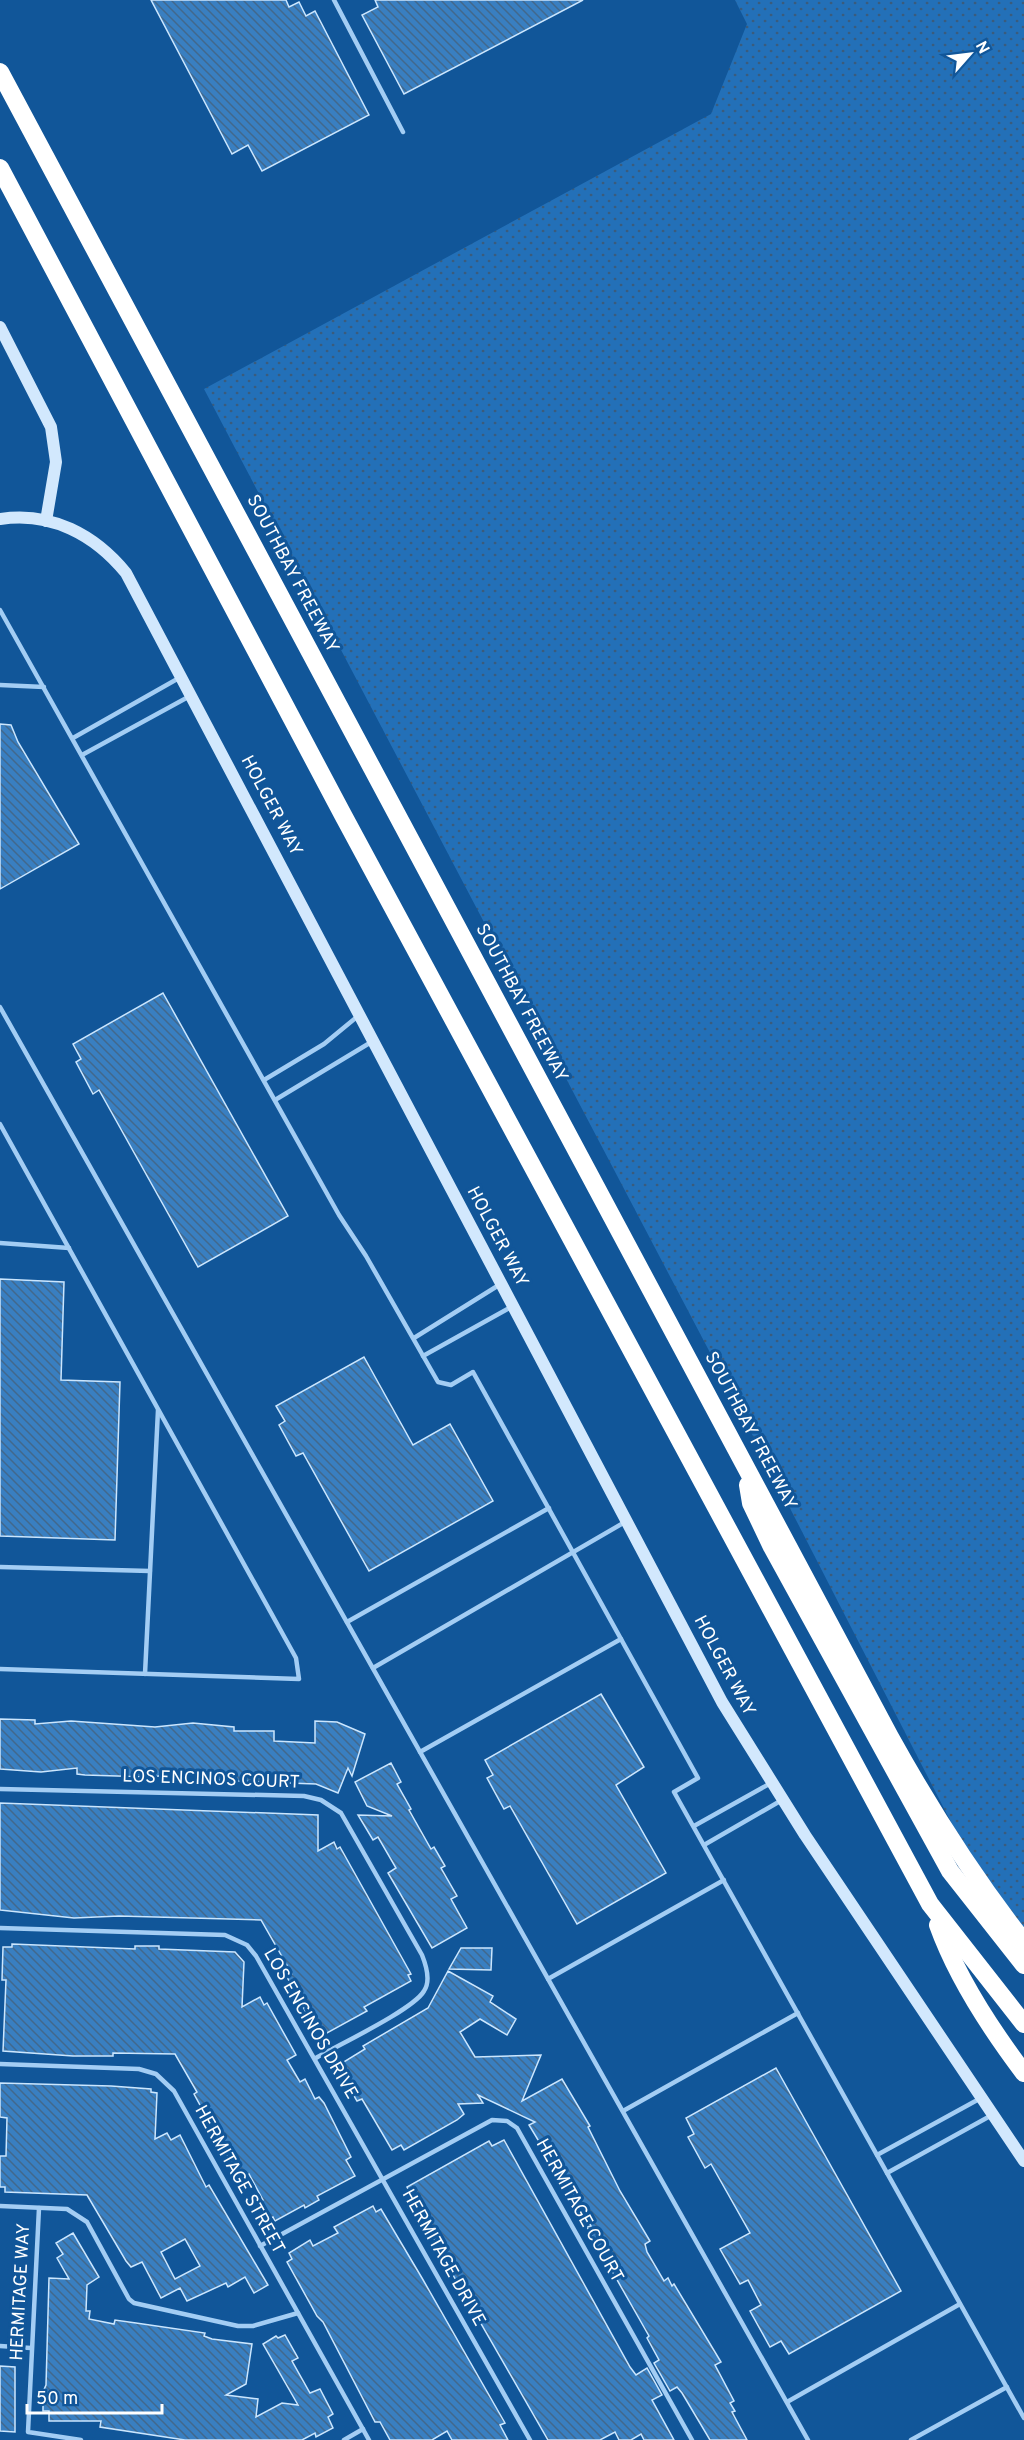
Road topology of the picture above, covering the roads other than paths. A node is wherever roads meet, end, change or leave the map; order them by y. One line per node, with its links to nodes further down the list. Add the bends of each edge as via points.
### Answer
1 (334, 0): 3 (lane)
2 (0, 72): 28 (highway, SOUTHBAY FREEWAY)
3 (404, 132)
4 (0, 168): 46 (highway, via 354,836)
5 (0, 327): 7 (street, via 53,435 56,462)
6 (0, 519): 7 (street, HOLGER WAY)
7 (46, 521): 9 (street, HOLGER WAY, via 88,537 109,552 134,586)
8 (0, 610): 11 (lane)
9 (182, 676): 12 (street, HOLGER WAY); 13 (lane)
10 (0, 686): 11 (lane)
11 (44, 687): 13 (lane)
12 (191, 695): 14 (lane); 16 (street, HOLGER WAY)
13 (73, 738): 14 (lane)
14 (82, 755): 18 (lane)
15 (0, 1007): 34 (lane)
16 (360, 1014): 17 (street, HOLGER WAY); 18 (lane, via 324,1044)
17 (374, 1041): 19 (lane); 23 (street, HOLGER WAY)
18 (264, 1080): 19 (lane)
19 (275, 1100): 25 (lane)
20 (0, 1124): 22 (lane)
21 (0, 1243): 22 (lane)
22 (69, 1248): 27 (lane)
23 (502, 1284): 24 (street, HOLGER WAY); 25 (lane)
24 (513, 1306): 26 (lane); 30 (street, HOLGER WAY)
25 (414, 1338): 26 (lane)
26 (423, 1356): 29 (lane, via 438,1382 451,1385 473,1372)
27 (158, 1409): 33 (lane); 38 (lane, via 296,1658 299,1679)
28 (745, 1466): 48 (highway, SOUTHBAY FREEWAY, via 935,1817); 49 (highway, via 751,1503 772,1547 906,1795 950,1871)
29 (549, 1508): 31 (lane); 34 (lane)
30 (627, 1521): 31 (lane); 40 (street, HOLGER WAY, via 722,1702)
31 (573, 1552): 35 (lane); 36 (lane)
32 (0, 1567): 33 (lane)
33 (150, 1571): 38 (lane)
34 (347, 1622): 36 (lane)
35 (621, 1639): 39 (lane); 43 (lane, via 698,1778 674,1792)
36 (373, 1668): 39 (lane)
37 (0, 1669): 38 (lane)
38 (146, 1674)
39 (420, 1752): 50 (lane)
40 (771, 1783): 42 (street, HOLGER WAY); 43 (lane)
41 (0, 1789): 53 (lane, LOS ENCINOS COURT, via 304,1796 334,1806 422,1955 428,1978 424,1991 410,2004)
42 (782, 1800): 44 (lane); 56 (street, HOLGER WAY)
43 (694, 1827): 44 (lane)
44 (704, 1845): 45 (lane)
45 (724, 1880): 50 (lane); 51 (lane)
46 (930, 1904): 52 (highway); 55 (highway, via 949,1955)
47 (0, 1928): 53 (lane, LOS ENCINOS DRIVE, via 225,1935 236,1939 256,1956)
48 (1024, 1942)
49 (1024, 1965)
50 (548, 1979): 57 (lane)
51 (798, 2013): 57 (lane); 59 (lane)
52 (1024, 2024)
53 (316, 2058): 62 (lane, LOS ENCINOS DRIVE)
54 (0, 2064): 65 (lane, HERMITAGE STREET, via 139,2069 165,2079)
55 (1024, 2073)
56 (981, 2098): 58 (street, HOLGER WAY); 59 (lane)
57 (623, 2111): 71 (lane)
58 (993, 2115): 60 (street, HOLGER WAY); 61 (lane)
59 (877, 2155): 61 (lane)
60 (1024, 2160)
61 (887, 2173): 66 (lane)
62 (383, 2179): 65 (lane, HERMITAGE DRIVE); 79 (lane, HERMITAGE DRIVE); 80 (lane, HERMITAGE COURT, via 492,2120 507,2121 517,2128)
63 (0, 2206): 64 (lane)
64 (39, 2208): 67 (lane, via 67,2209 87,2222 134,2303 238,2326 253,2326); 69 (lane, HERMITAGE WAY)
65 (260, 2246): 67 (lane, HERMITAGE STREET)
66 (960, 2304): 70 (lane); 71 (lane)
67 (298, 2313): 73 (lane, HERMITAGE STREET)
68 (0, 2346): 69 (lane)
69 (31, 2348): 74 (lane, HERMITAGE WAY)
70 (1006, 2387): 72 (lane); 82 (lane)
71 (787, 2402): 81 (lane)
72 (1024, 2418)
73 (363, 2429): 77 (lane); 78 (lane, HERMITAGE STREET)
74 (28, 2432): 75 (lane, HERMITAGE WAY); 76 (lane)
75 (28, 2440)
76 (81, 2440)
77 (344, 2440)
78 (369, 2440)
79 (530, 2440)
80 (692, 2440)
81 (808, 2440)
82 (911, 2440)

